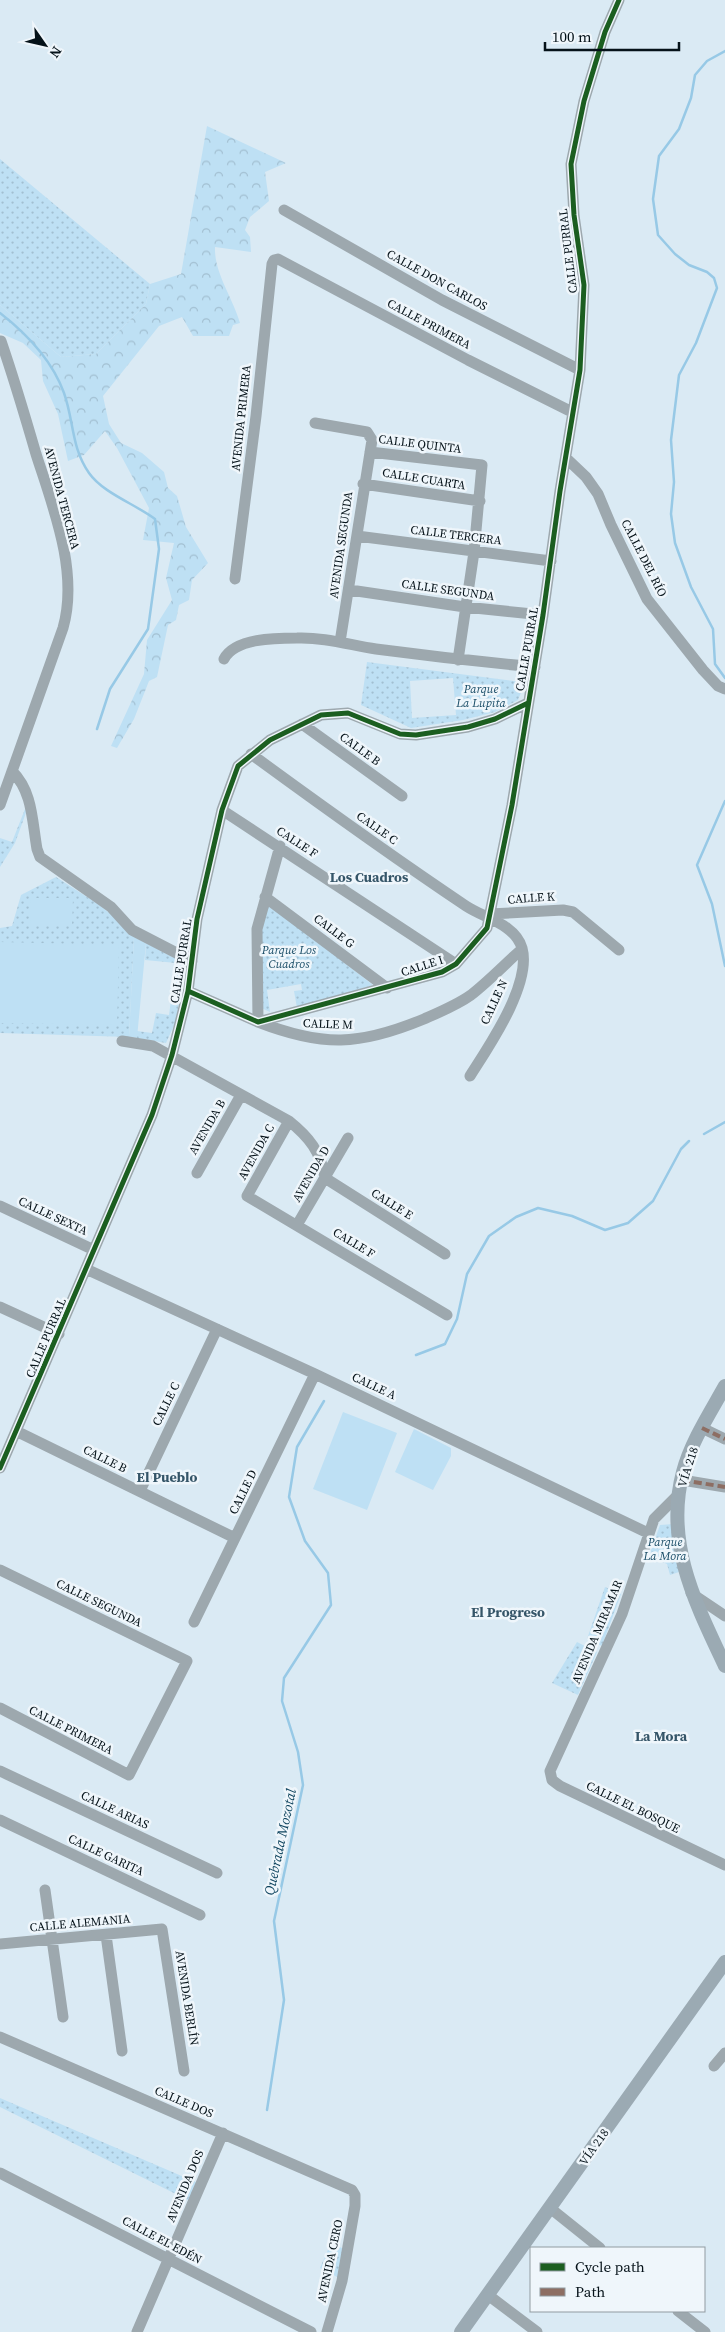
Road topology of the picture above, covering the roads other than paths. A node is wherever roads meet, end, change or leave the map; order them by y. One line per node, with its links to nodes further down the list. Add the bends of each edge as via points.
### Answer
1 (615, 1): 5 (street, CALLE PURRAL, via 584,101 571,164 584,285)
2 (284, 210): 5 (street, CALLE DON CARLOS, via 442,300)
3 (274, 260): 6 (street, CALLE PRIMERA, via 278,259 453,353); 15 (street, AVENIDA PRIMERA)
4 (1, 342): 27 (street, AVENIDA TERCERA, via 50,499 63,549 68,589 63,628)
5 (580, 370): 6 (street, CALLE PURRAL)
6 (572, 412): 9 (street, CALLE PURRAL)
7 (314, 423): 8 (street, CALLE QUINTA, via 367,432 372,440)
8 (370, 452): 10 (street, AVENIDA SEGUNDA); 11 (street, CALLE QUINTA, via 482,465)
9 (566, 458): 14 (street, CALLE PURRAL); 23 (street, CALLE DEL RÍO, via 598,494 648,599 703,670)
10 (363, 484): 11 (street, CALLE CUARTA); 12 (street, AVENIDA SEGUNDA)
11 (480, 502): 13 (street)
12 (357, 536): 13 (street, CALLE TERCERA); 16 (street, AVENIDA SEGUNDA)
13 (474, 552): 14 (street, CALLE TERCERA); 17 (street)
14 (551, 561): 18 (street, CALLE PURRAL)
15 (235, 579)
16 (350, 590): 17 (street, CALLE SEGUNDA); 19 (street, AVENIDA SEGUNDA)
17 (465, 607): 18 (street, CALLE SEGUNDA); 21 (street)
18 (544, 615): 22 (street, CALLE PURRAL)
19 (340, 642): 20 (street, via 269,639 232,649); 21 (street)
20 (224, 659)
21 (458, 660): 22 (street)
22 (535, 667): 24 (street, CALLE PURRAL)
23 (725, 689)
24 (528, 703): 25 (street, CALLE PURRAL, via 486,722 416,735 400,734 348,713 321,715); 33 (street, CALLE I)
25 (302, 724): 26 (street, CALLE PURRAL); 28 (street, CALLE B)
26 (251, 754): 30 (street, CALLE PURRAL, via 238,766); 33 (street, CALLE C, via 372,841)
27 (12, 771): 29 (street, AVENIDA TERCERA); 36 (street, via 22,781 27,793 40,857 111,907 132,930)
28 (402, 796)
29 (0, 805)
30 (222, 810): 31 (street, CALLE F); 36 (street, CALLE PURRAL, via 197,919)
31 (280, 846): 32 (street); 37 (street, CALLE F)
32 (265, 897): 38 (street, CALLE G); 40 (street, via 257,929)
33 (490, 917): 34 (street, via 508,928); 35 (street, CALLE K, via 563,910 573,912); 37 (street, CALLE I, via 481,937)
34 (522, 948): 40 (street, CALLE M, via 471,995 392,1032 370,1038 317,1039 293,1036); 43 (street, CALLE N, via 521,976 516,992)
35 (619, 950)
36 (192, 961): 39 (street, CALLE PURRAL)
37 (456, 964): 38 (street, CALLE I, via 442,972)
38 (387, 988): 40 (street, CALLE I)
39 (188, 991): 40 (street); 42 (street, CALLE PURRAL)
40 (258, 1022)
41 (122, 1040): 42 (street, via 153,1046)
42 (172, 1055): 44 (street); 52 (street, CALLE PURRAL, via 152,1115)
43 (470, 1076)
44 (241, 1095): 45 (street); 47 (street, AVENIDA B)
45 (289, 1121): 48 (street, via 316,1147); 49 (street, AVENIDA C)
46 (348, 1138): 48 (street, AVENIDA D)
47 (197, 1173)
48 (325, 1178): 51 (street, AVENIDA D); 53 (street, CALLE E)
49 (247, 1196): 51 (street, CALLE F)
50 (0, 1206): 52 (street, CALLE SEXTA)
51 (297, 1225): 56 (street, CALLE F)
52 (94, 1250): 54 (street, CALLE PURRAL)
53 (445, 1254)
54 (86, 1269): 57 (street, CALLE A); 58 (street, CALLE PURRAL)
55 (0, 1307): 58 (street)
56 (447, 1315)
57 (217, 1329): 59 (street, CALLE A); 68 (street, CALLE C)
58 (59, 1334): 62 (street, CALLE PURRAL)
59 (315, 1374): 69 (street, CALLE A); 70 (street, CALLE D)
60 (725, 1386): 61 (main road, VÍA 218)
61 (702, 1428): 63 (street); 66 (main road, VÍA 218)
62 (16, 1431): 64 (street, CALLE PURRAL); 68 (street, CALLE B)
63 (725, 1440)
64 (3, 1454): 65 (street, CALLE PURRAL)
65 (0, 1468)
66 (680, 1487): 67 (street); 69 (street, AVENIDA MIRAMAR, via 654,1519); 72 (main road, VÍA 218, via 678,1527)
67 (725, 1487)
68 (140, 1491): 70 (street, CALLE B)
69 (648, 1533): 77 (street, AVENIDA MIRAMAR, via 622,1614)
70 (236, 1538): 74 (street, CALLE D)
71 (0, 1570): 79 (street, CALLE SEGUNDA, via 186,1662)
72 (691, 1593): 73 (street); 75 (main road, VÍA 218)
73 (725, 1616)
74 (194, 1622)
75 (725, 1666)
76 (0, 1708): 79 (street, CALLE PRIMERA)
77 (556, 1758): 81 (street, CALLE EL BOSQUE, via 550,1770 552,1780 560,1786)
78 (0, 1771): 82 (street, CALLE ARIAS)
79 (129, 1775)
80 (0, 1820): 84 (street, CALLE GARITA)
81 (725, 1865)
82 (218, 1873)
83 (45, 1890): 87 (street)
84 (200, 1915)
85 (162, 1929): 86 (street, CALLE ALEMANIA); 95 (street, AVENIDA BERLÍN)
86 (106, 1935): 87 (street, CALLE ALEMANIA); 92 (street)
87 (52, 1939): 88 (street, CALLE ALEMANIA); 90 (street)
88 (0, 1944)
89 (725, 1962): 99 (main road, VÍA 218)
90 (63, 2017)
91 (0, 2037): 96 (street, CALLE DOS)
92 (122, 2051)
93 (725, 2054): 94 (street)
94 (714, 2066)
95 (184, 2071)
96 (223, 2133): 98 (street, CALLE DOS, via 346,2187); 101 (street, AVENIDA DOS)
97 (0, 2173): 101 (street, CALLE EL EDÉN)
98 (355, 2195): 106 (street, AVENIDA CERO, via 342,2281)
99 (550, 2208): 100 (street); 102 (main road, VÍA 218)
100 (599, 2247)
101 (169, 2259): 104 (street, AVENIDA DOS); 105 (street, CALLE EL EDÉN)
102 (488, 2295): 107 (main road, VÍA 218); 108 (street)
103 (679, 2312): 109 (street)
104 (137, 2332)
105 (311, 2332)
106 (328, 2332)
107 (461, 2332)
108 (537, 2332)
109 (705, 2332)

